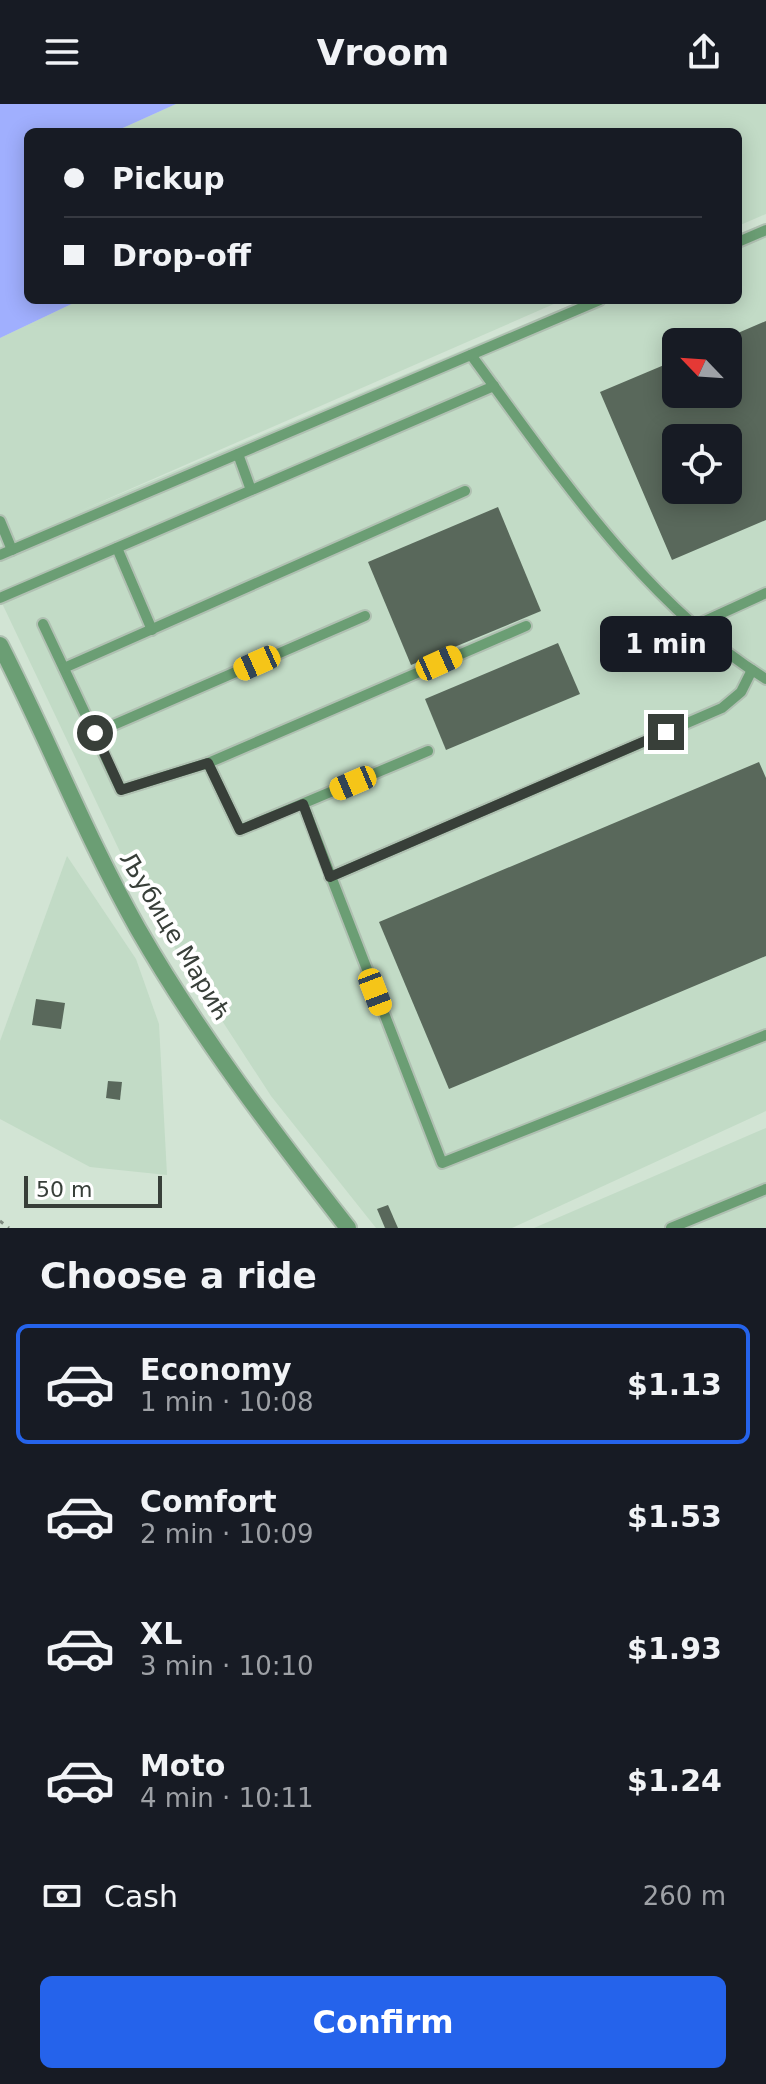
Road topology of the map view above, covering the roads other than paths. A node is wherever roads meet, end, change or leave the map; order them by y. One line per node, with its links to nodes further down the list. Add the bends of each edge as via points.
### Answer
1 (766, 230): 2 (lane)
2 (742, 240)
3 (591, 304): 4 (lane)
4 (471, 355): 5 (lane); 6 (lane)
5 (494, 386): 7 (lane); 17 (lane, via 566,482 659,591)
6 (238, 454): 7 (lane); 11 (lane)
7 (251, 490): 10 (lane)
8 (465, 491): 19 (lane)
9 (0, 521): 11 (lane)
10 (117, 548): 14 (lane); 19 (lane)
11 (12, 550): 12 (lane)
12 (0, 555)
13 (766, 593): 17 (lane)
14 (0, 598)
15 (365, 616): 24 (lane)
16 (43, 624): 21 (lane)
17 (696, 625): 22 (lane)
18 (526, 626): 26 (lane)
19 (152, 630): 21 (lane)
20 (0, 645): 31 (street, Љубице Марић, via 139,930 245,1092)
21 (64, 668): 24 (lane)
22 (752, 670): 23 (lane); 28 (lane, via 741,692 722,708)
23 (766, 679)
24 (95, 733): 26 (lane, via 121,790)
25 (428, 751): 27 (lane)
26 (208, 763): 27 (lane, via 240,830)
27 (303, 804): 28 (lane)
28 (330, 877): 29 (lane, via 442,1163)
29 (766, 1035)
30 (766, 1189): 32 (lane)
31 (348, 1228)
32 (671, 1228)

